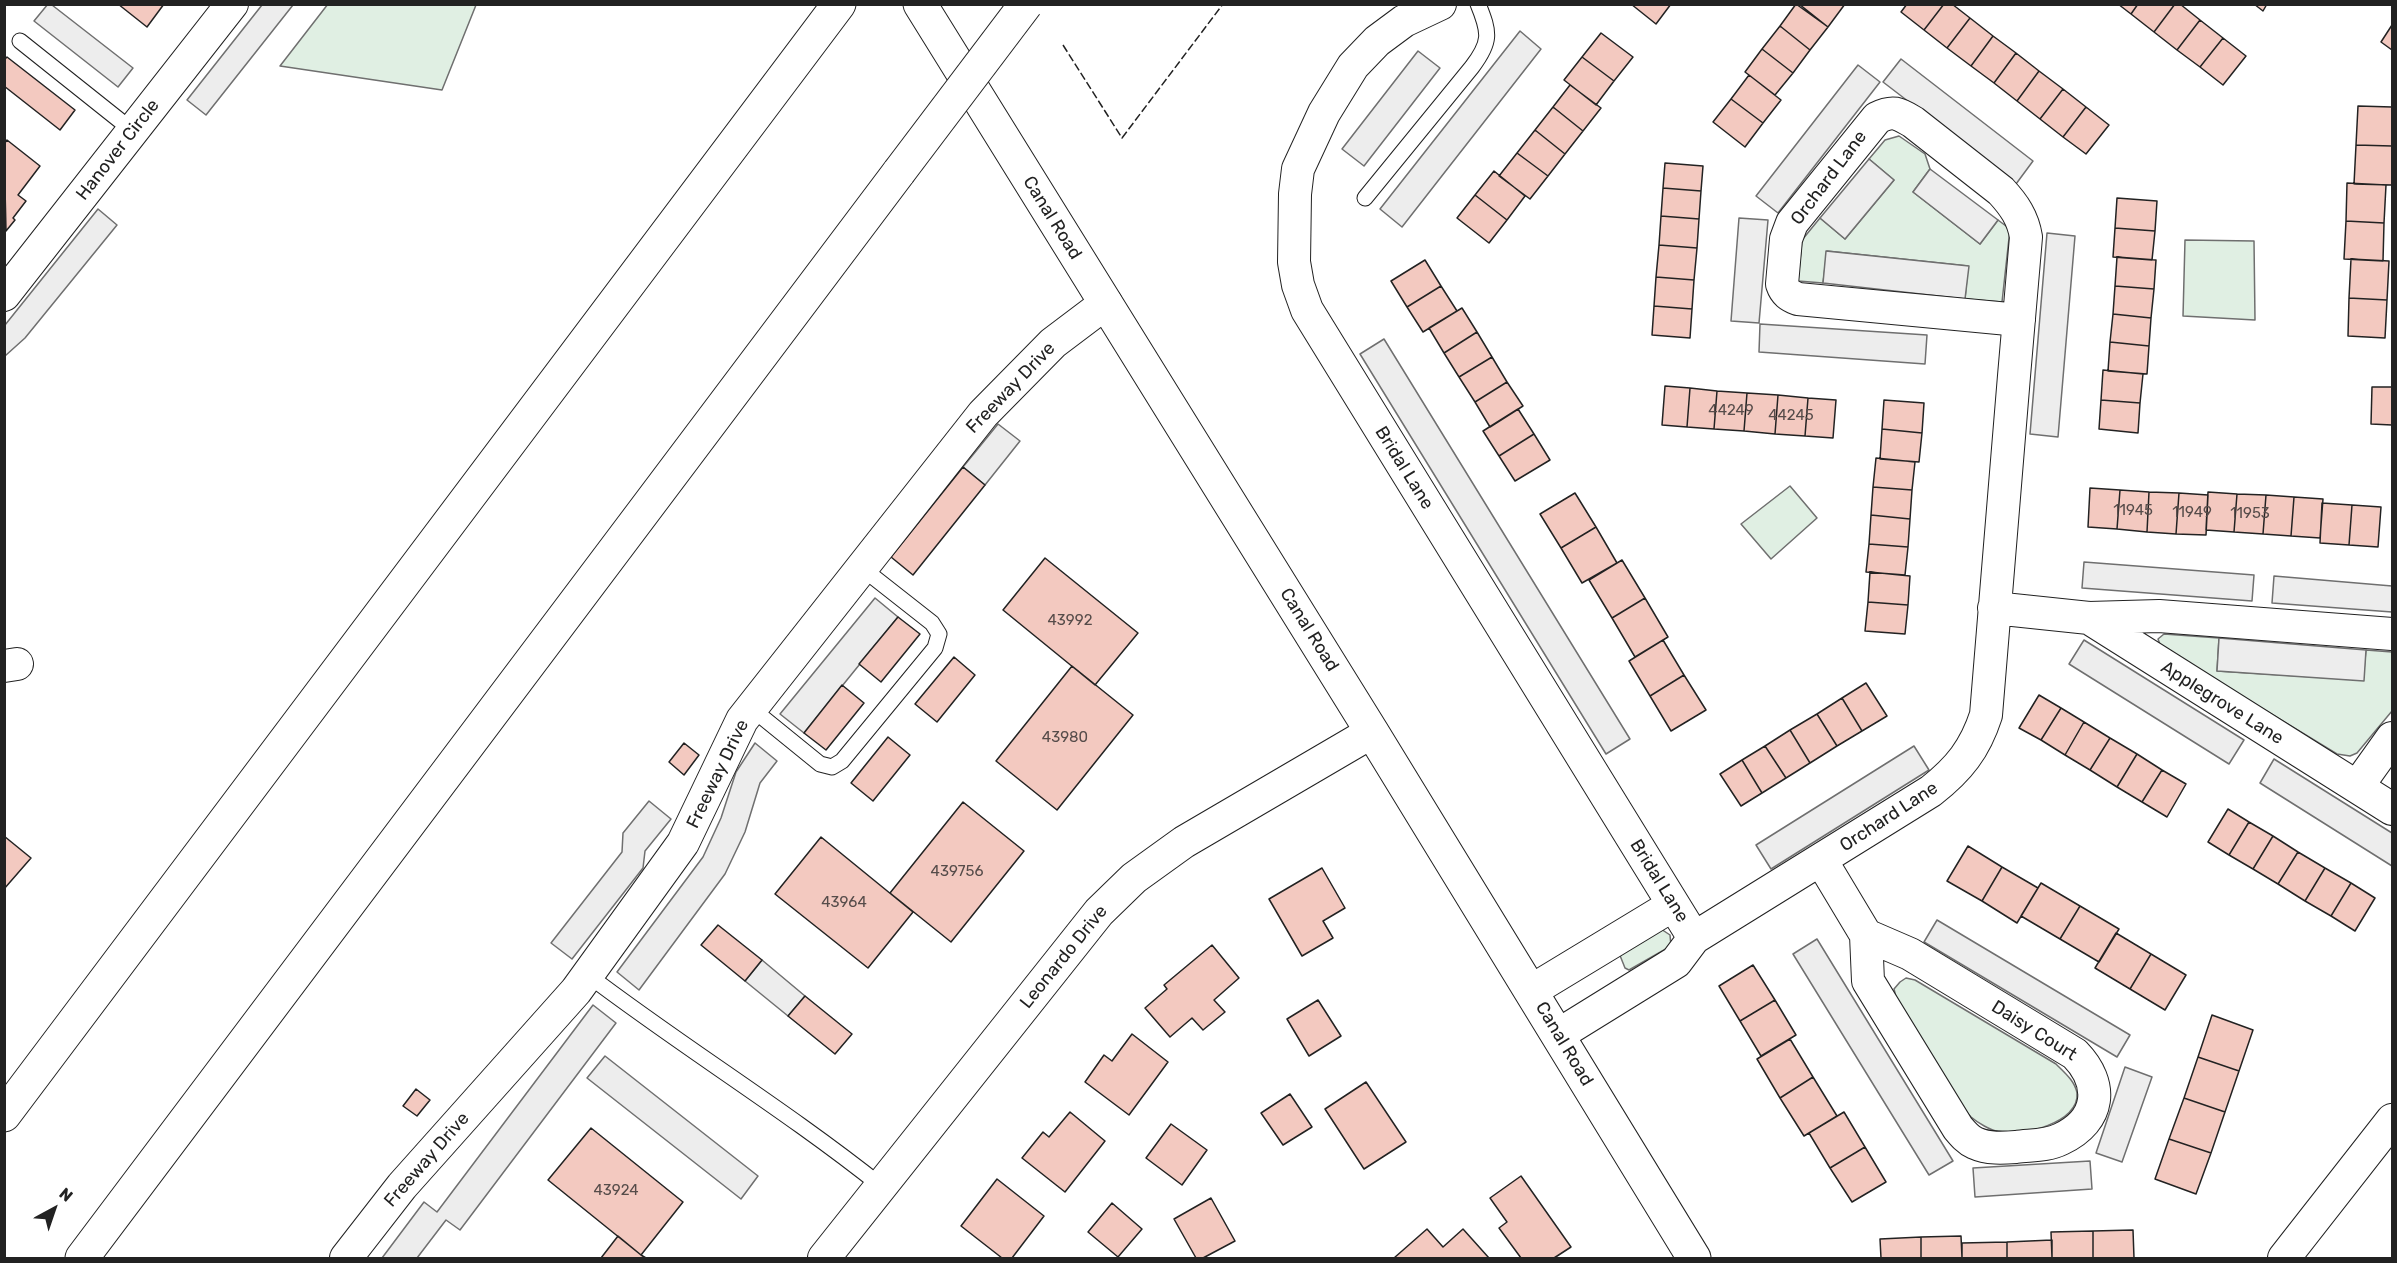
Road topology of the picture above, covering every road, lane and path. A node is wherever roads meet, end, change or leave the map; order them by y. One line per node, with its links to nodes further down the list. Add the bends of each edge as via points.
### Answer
1 (232, 4): 8 (street, Hanover Circle)
2 (839, 4): 31 (main road)
3 (920, 4): 11 (main road, Canal Road)
4 (1026, 4): 34 (main road, bridge)
5 (1440, 4): 25 (street, Bridal Lane, via 1404,21 1377,41 1353,66 1324,114 1298,169 1293,236 1298,285 1307,310)
6 (1478, 4): 9 (lane, via 1488,34 1480,57)
7 (20, 40): 8 (lane)
8 (133, 131): 10 (street, Hanover Circle)
9 (1365, 198)
10 (4, 294)
11 (1106, 303): 13 (street, Freeway Drive, via 1053,343 983,414); 20 (main road, Canal Road)
12 (2019, 320): 12 (street, Orchard Lane, via 2026,237 2012,203 1913,122 1888,112 1877,118 1792,223 1786,239 1782,284 1785,291 1798,299); 14 (street, Orchard Lane)
13 (862, 568): 19 (street, Freeway Drive); 19 (lane, via 932,623 939,634 935,648 842,761 832,767 820,764)
14 (1994, 608): 16 (street, Applegrove Lane); 24 (street, Orchard Lane, via 1986,715 1979,737 1966,757 1931,792)
15 (2159, 615): 16 (street, Applegrove Lane); 17 (street, Applegrove Lane); 18 (lane, via 2140,632)
16 (2089, 618): 18 (street, Applegrove Lane)
17 (2392, 634)
18 (2146, 655): 22 (street, Applegrove Lane)
19 (751, 708): 28 (street, Freeway Drive, via 726,749 683,843)
20 (1372, 732): 29 (main road, Canal Road); 33 (street, Leonardo Drive, via 1184,842 1134,878 1098,912)
21 (2392, 738): 22 (street)
22 (2357, 787): 23 (street, Applegrove Lane)
23 (2392, 809)
24 (1821, 860): 26 (street, Daisy Court); 27 (street, Orchard Lane)
25 (1673, 905): 27 (street, Bridal Lane); 29 (street)
26 (1866, 935): 26 (street, Daisy Court, via 1868,981 1966,1137 1990,1147 2046,1144 2061,1139 2083,1122 2096,1092 2086,1065 2075,1054 1910,954)
27 (1694, 938): 30 (street, Orchard Lane, via 1676,962)
28 (588, 975): 33 (lane); 35 (street, Freeway Drive, via 402,1186)
29 (1531, 991): 30 (main road, Canal Road)
30 (1558, 1035): 37 (main road, Canal Road)
31 (4, 1115)
32 (2392, 1120): 38 (street)
33 (881, 1186): 36 (street, Leonardo Drive)
34 (82, 1258)
35 (346, 1258)
36 (824, 1258)
37 (1694, 1258)
38 (2283, 1258)

